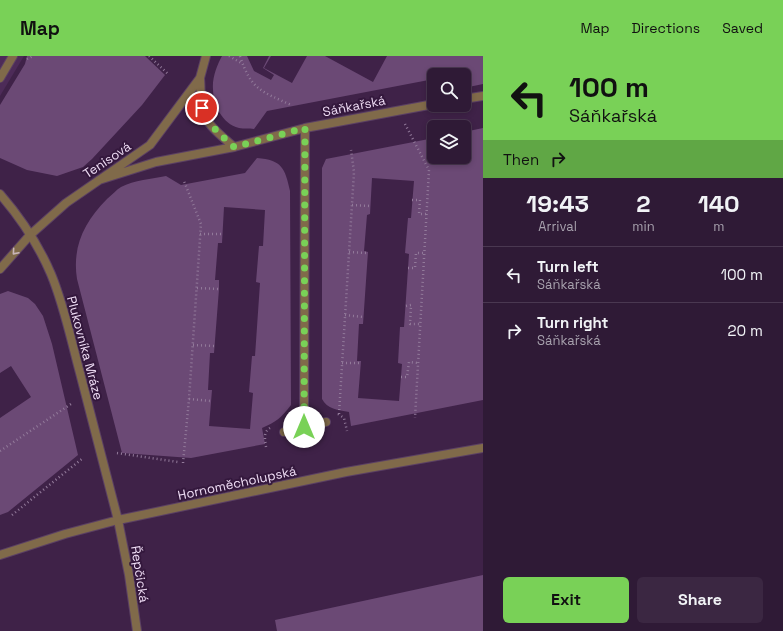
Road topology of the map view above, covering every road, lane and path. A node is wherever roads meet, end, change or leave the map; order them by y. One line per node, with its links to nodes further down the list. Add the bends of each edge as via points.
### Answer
1 (13, 56): 10 (street)
2 (33, 56): 7 (path)
3 (149, 56): 9 (path)
4 (206, 56): 11 (street, Tenisová)
5 (229, 56): 8 (path)
6 (240, 56): 8 (path)
7 (29, 59)
8 (243, 64): 14 (path, via 258,89)
9 (169, 75)
10 (0, 78)
11 (200, 78): 18 (street, via 202,108 206,118); 20 (street, Tenisová, via 150,145)
12 (483, 96): 13 (street)
13 (471, 98)
14 (291, 105)
15 (427, 105): 16 (street, Sáňkařská)
16 (305, 128): 18 (street, Sáňkařská); 52 (street)
17 (413, 139): 26 (path, via 429,170)
18 (234, 147): 20 (street, Sáňkařská, via 156,162)
19 (351, 150): 24 (path, via 354,172)
20 (99, 180): 29 (street, Tenisová, via 66,203)
21 (184, 181): 27 (path, via 201,224)
22 (0, 194): 29 (street, Plukovníka Mráze)
23 (412, 200): 26 (path, via 420,200 419,214)
24 (352, 205): 25 (path); 30 (path)
25 (371, 206)
26 (426, 214): 32 (path)
27 (200, 234): 28 (path); 35 (path)
28 (222, 234)
29 (30, 235): 34 (street, Tenisová, one-way to 34); 62 (street, Plukovníka Mráze, via 50,273 62,307)
30 (349, 252): 31 (path); 38 (path)
31 (368, 253)
32 (424, 253): 33 (path, via 416,253 415,268); 40 (path)
33 (408, 268)
34 (0, 269)
35 (196, 288): 36 (path); 41 (path)
36 (219, 290)
37 (406, 306): 40 (path, via 411,305 410,324)
38 (345, 315): 39 (path); 44 (path)
39 (364, 316)
40 (420, 324): 43 (path)
41 (193, 345): 42 (path); 47 (path)
42 (215, 346)
43 (418, 362): 46 (path, via 409,362 407,377); 50 (path)
44 (342, 363): 45 (path); 53 (path, via 339,414 344,418)
45 (360, 363)
46 (401, 377)
47 (189, 399): 48 (path); 60 (path)
48 (211, 401)
49 (71, 404): 56 (path)
50 (415, 418)
51 (326, 422): 52 (street)
52 (304, 427): 54 (street)
53 (347, 431)
54 (284, 432)
55 (483, 448): 62 (street, Hornoměcholupská, via 346,472)
56 (0, 451)
57 (117, 453): 59 (path)
58 (83, 458): 61 (path)
59 (178, 462)
60 (183, 463)
61 (12, 515)
62 (118, 520): 63 (street, Hornoměcholupská); 64 (street, Řepčická)
63 (0, 555)
64 (137, 631)

